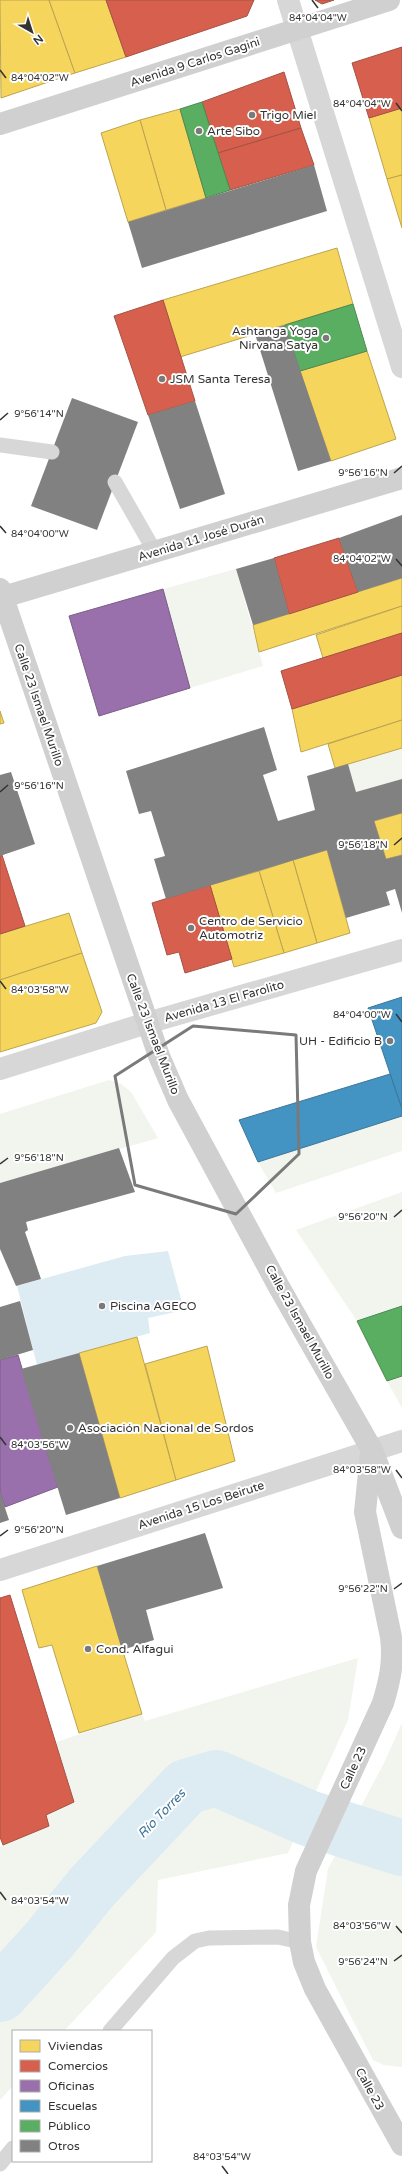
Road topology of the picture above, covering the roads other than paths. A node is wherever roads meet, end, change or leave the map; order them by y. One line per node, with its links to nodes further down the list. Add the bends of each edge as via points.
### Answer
1 (288, 0): 3 (street)
2 (389, 0): 3 (main road, Avenida 9 Carlos Gagini)
3 (297, 30): 4 (main road, Avenida 9 Carlos Gagini); 5 (street)
4 (0, 124)
5 (402, 367)
6 (0, 445): 7 (lane)
7 (52, 452)
8 (402, 478): 10 (main road, Avenida 11 José Durán)
9 (115, 482): 10 (lane)
10 (155, 552): 11 (main road, Avenida 11 José Durán)
11 (1, 595): 13 (main road, Calle 23 Ismael Murillo)
12 (402, 950): 13 (street, Avenida 13 El Farolito)
13 (146, 1023): 14 (street, Avenida 13 El Farolito); 16 (main road, Calle 23 Ismael Murillo, via 178,1100 279,1287)
14 (0, 1069)
15 (402, 1441): 16 (street, Avenida 15 Los Beirute)
16 (372, 1450): 17 (main road); 18 (street, Avenida 15 Los Beirute); 19 (main road, Calle 23, via 365,1512 391,1637 391,1678 383,1703 306,1871 299,1905)
17 (402, 1528)
18 (0, 1570)
19 (300, 1942): 20 (lane, via 278,1937 209,1938 195,1941 173,1958); 21 (main road, Calle 23, via 304,1962 315,1989)
20 (111, 2030)
21 (402, 2145)
22 (12, 2149): 23 (lane)
23 (0, 2164)

